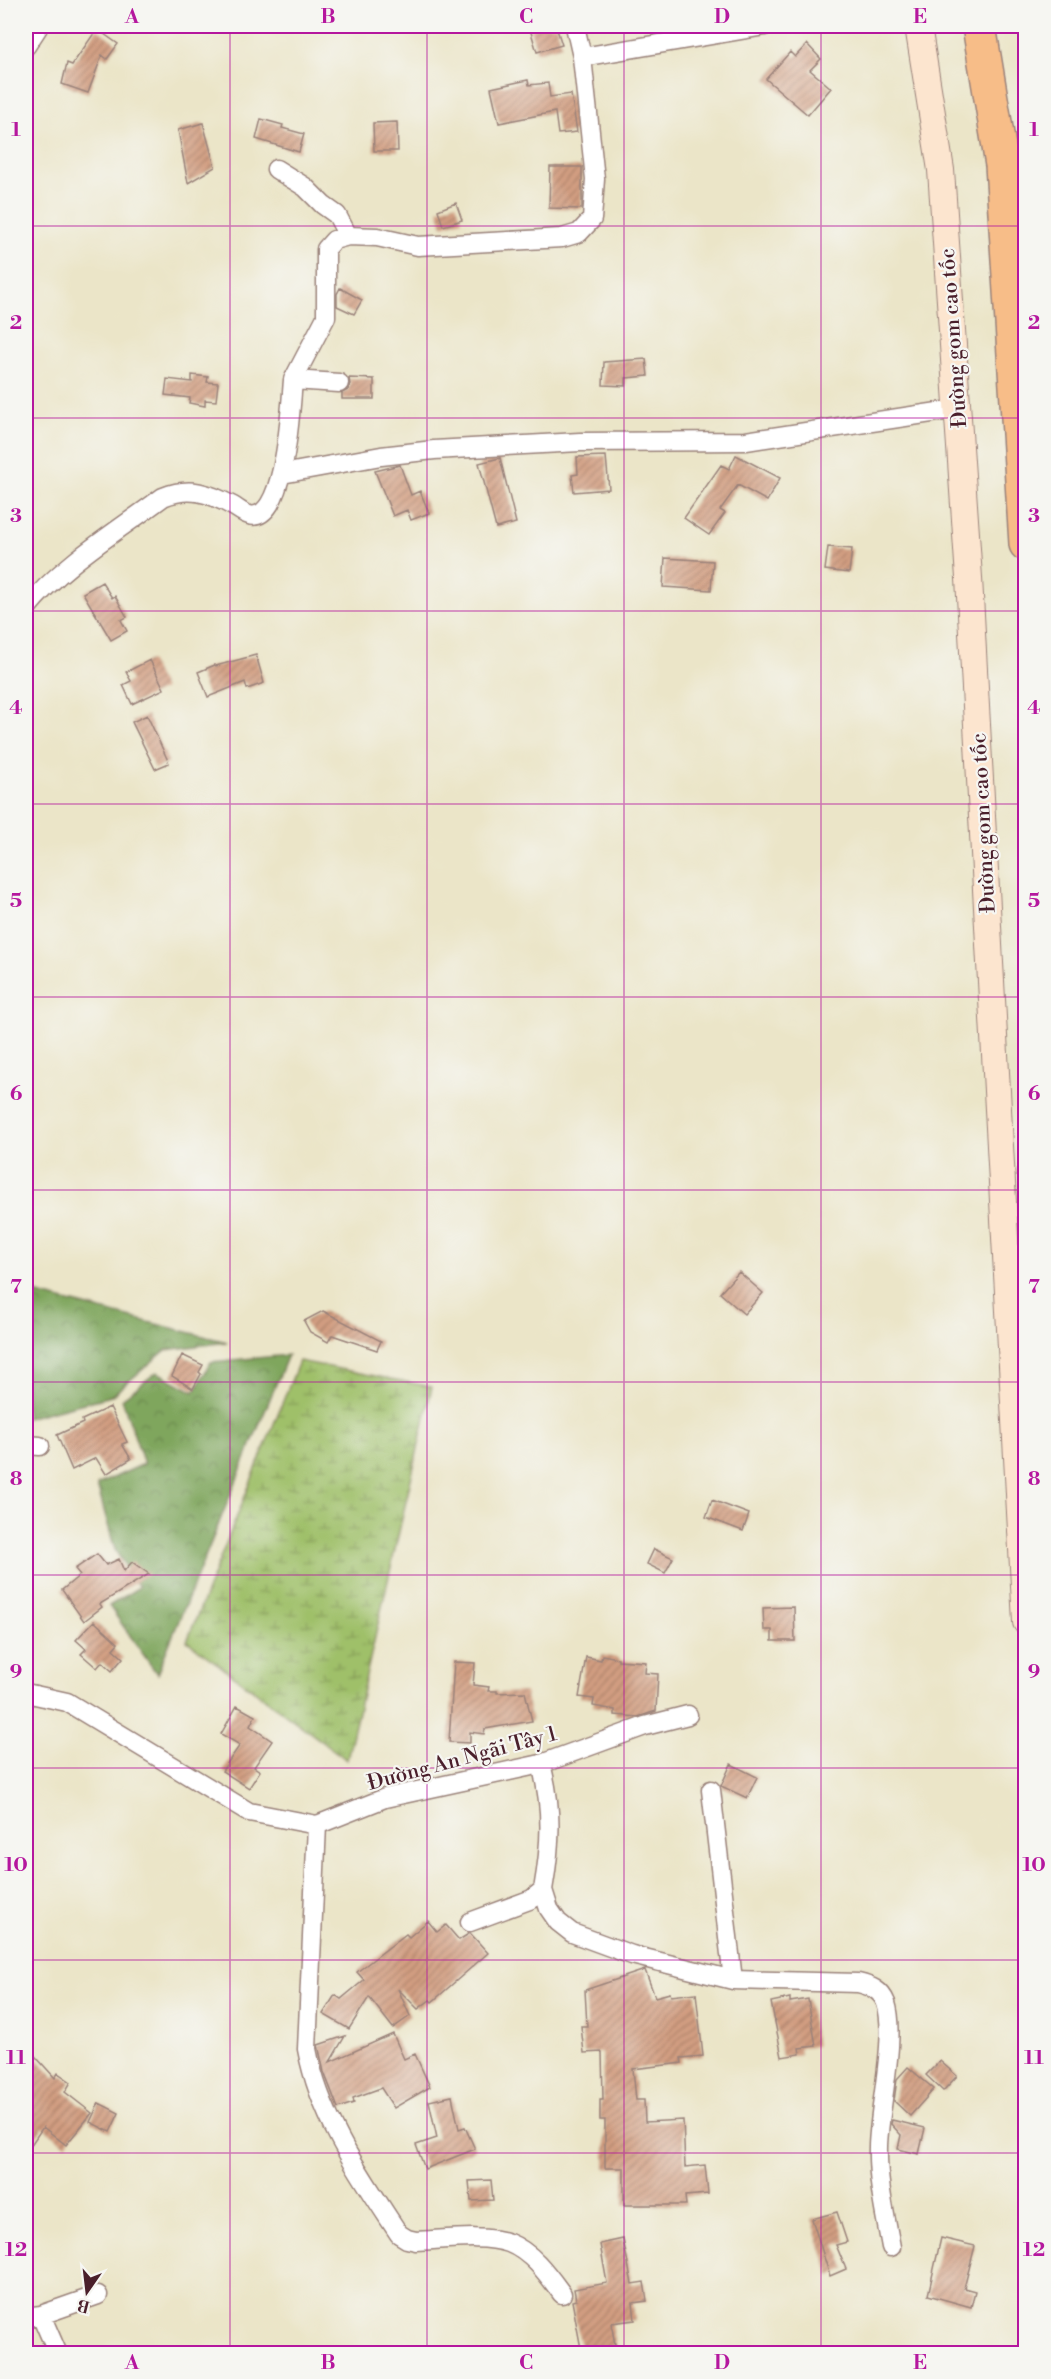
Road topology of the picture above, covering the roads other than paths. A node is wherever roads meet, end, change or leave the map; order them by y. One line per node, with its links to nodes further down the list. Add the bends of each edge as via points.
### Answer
1 (39, 26): 6 (street)
2 (575, 26): 7 (street)
3 (765, 26): 7 (street)
4 (918, 26): 12 (main road, Đường gom cao tốc, via 942,170)
5 (979, 26): 14 (highway, via 1002,165)
6 (26, 46)
7 (582, 57): 9 (street, via 595,179 592,219 579,233 418,246 377,237)
8 (276, 169): 9 (street, via 305,187 337,215)
9 (348, 236): 10 (street, via 334,240 326,249 326,317)
10 (293, 380): 11 (street); 13 (street)
11 (339, 383)
12 (958, 409): 13 (street, via 746,441 580,442 434,450); 16 (main road, Đường gom cao tốc)
13 (282, 474): 15 (street, via 272,500 255,515 249,516 195,490 164,497 66,570)
14 (1026, 544)
15 (26, 609)
16 (1026, 1622)
17 (26, 1693): 21 (street, via 67,1702 249,1812)
18 (688, 1715): 19 (street, Đường An Ngãi Tây 1, via 645,1726)
19 (541, 1764): 21 (street, Đường An Ngãi Tây 1, via 385,1798); 22 (street, via 551,1819)
20 (711, 1790): 24 (street)
21 (317, 1825): 26 (street, via 307,2049 328,2116 399,2234 416,2241 508,2242 534,2260)
22 (543, 1890): 23 (street, via 532,1899); 24 (street, via 549,1909 572,1933 632,1955)
23 (470, 1922)
24 (733, 1980): 25 (street, via 858,1983 871,1986 885,2002 888,2041 878,2148)
25 (891, 2247)
26 (562, 2294)
27 (98, 2295): 28 (street)
28 (33, 2316): 29 (street)
29 (58, 2354)

